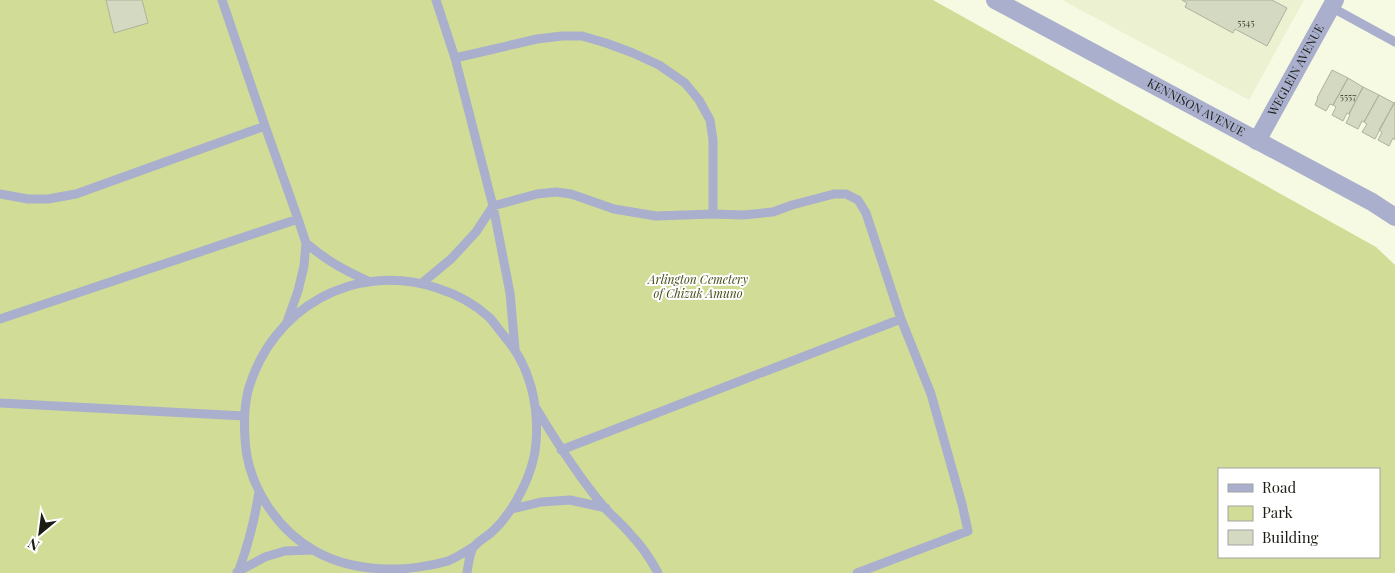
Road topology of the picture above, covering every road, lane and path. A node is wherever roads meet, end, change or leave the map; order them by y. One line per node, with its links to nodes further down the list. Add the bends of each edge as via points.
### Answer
1 (222, 0): 7 (lane)
2 (436, 0): 6 (lane)
3 (995, 0): 8 (street, KENNISON AVENUE)
4 (1333, 4): 5 (lane); 8 (street, WEGLEIN AVENUE)
5 (1395, 42)
6 (455, 58): 10 (lane); 11 (lane, via 537,39 582,36 659,65 685,83 710,120)
7 (265, 126): 9 (lane, via 76,194 28,199); 13 (lane)
8 (1257, 140): 12 (street, KENNISON AVENUE)
9 (0, 194)
10 (493, 206): 11 (lane, via 556,192 634,213 656,216); 16 (lane, via 476,232); 20 (lane, via 510,293)
11 (713, 214): 18 (lane, via 773,212 834,194 846,194 858,200 866,213)
12 (1395, 217)
13 (298, 219): 14 (lane); 17 (lane)
14 (306, 243): 15 (lane, via 323,258); 19 (lane, via 298,291)
15 (368, 281): 16 (lane); 19 (lane, via 331,292 310,303)
16 (422, 283): 20 (lane, via 451,292 474,306 491,319)
17 (0, 319)
18 (901, 319): 24 (lane); 33 (lane, via 931,394 968,531)
19 (287, 322): 23 (lane, via 259,361)
20 (515, 349): 22 (lane, via 530,381)
21 (0, 403): 23 (lane)
22 (536, 408): 24 (lane); 27 (lane, via 536,445 528,479)
23 (244, 416): 25 (lane, via 246,449)
24 (561, 450): 26 (lane)
25 (259, 491): 29 (lane, via 291,534); 30 (lane, via 249,544)
26 (606, 508): 27 (lane, via 570,500); 32 (lane, via 633,537)
27 (512, 509): 28 (lane)
28 (473, 547): 29 (lane, via 447,561 415,571 384,572 354,568); 31 (lane)
29 (312, 550): 30 (lane, via 286,551 264,557)
30 (238, 572)
31 (466, 573)
32 (658, 573)
33 (857, 573)

